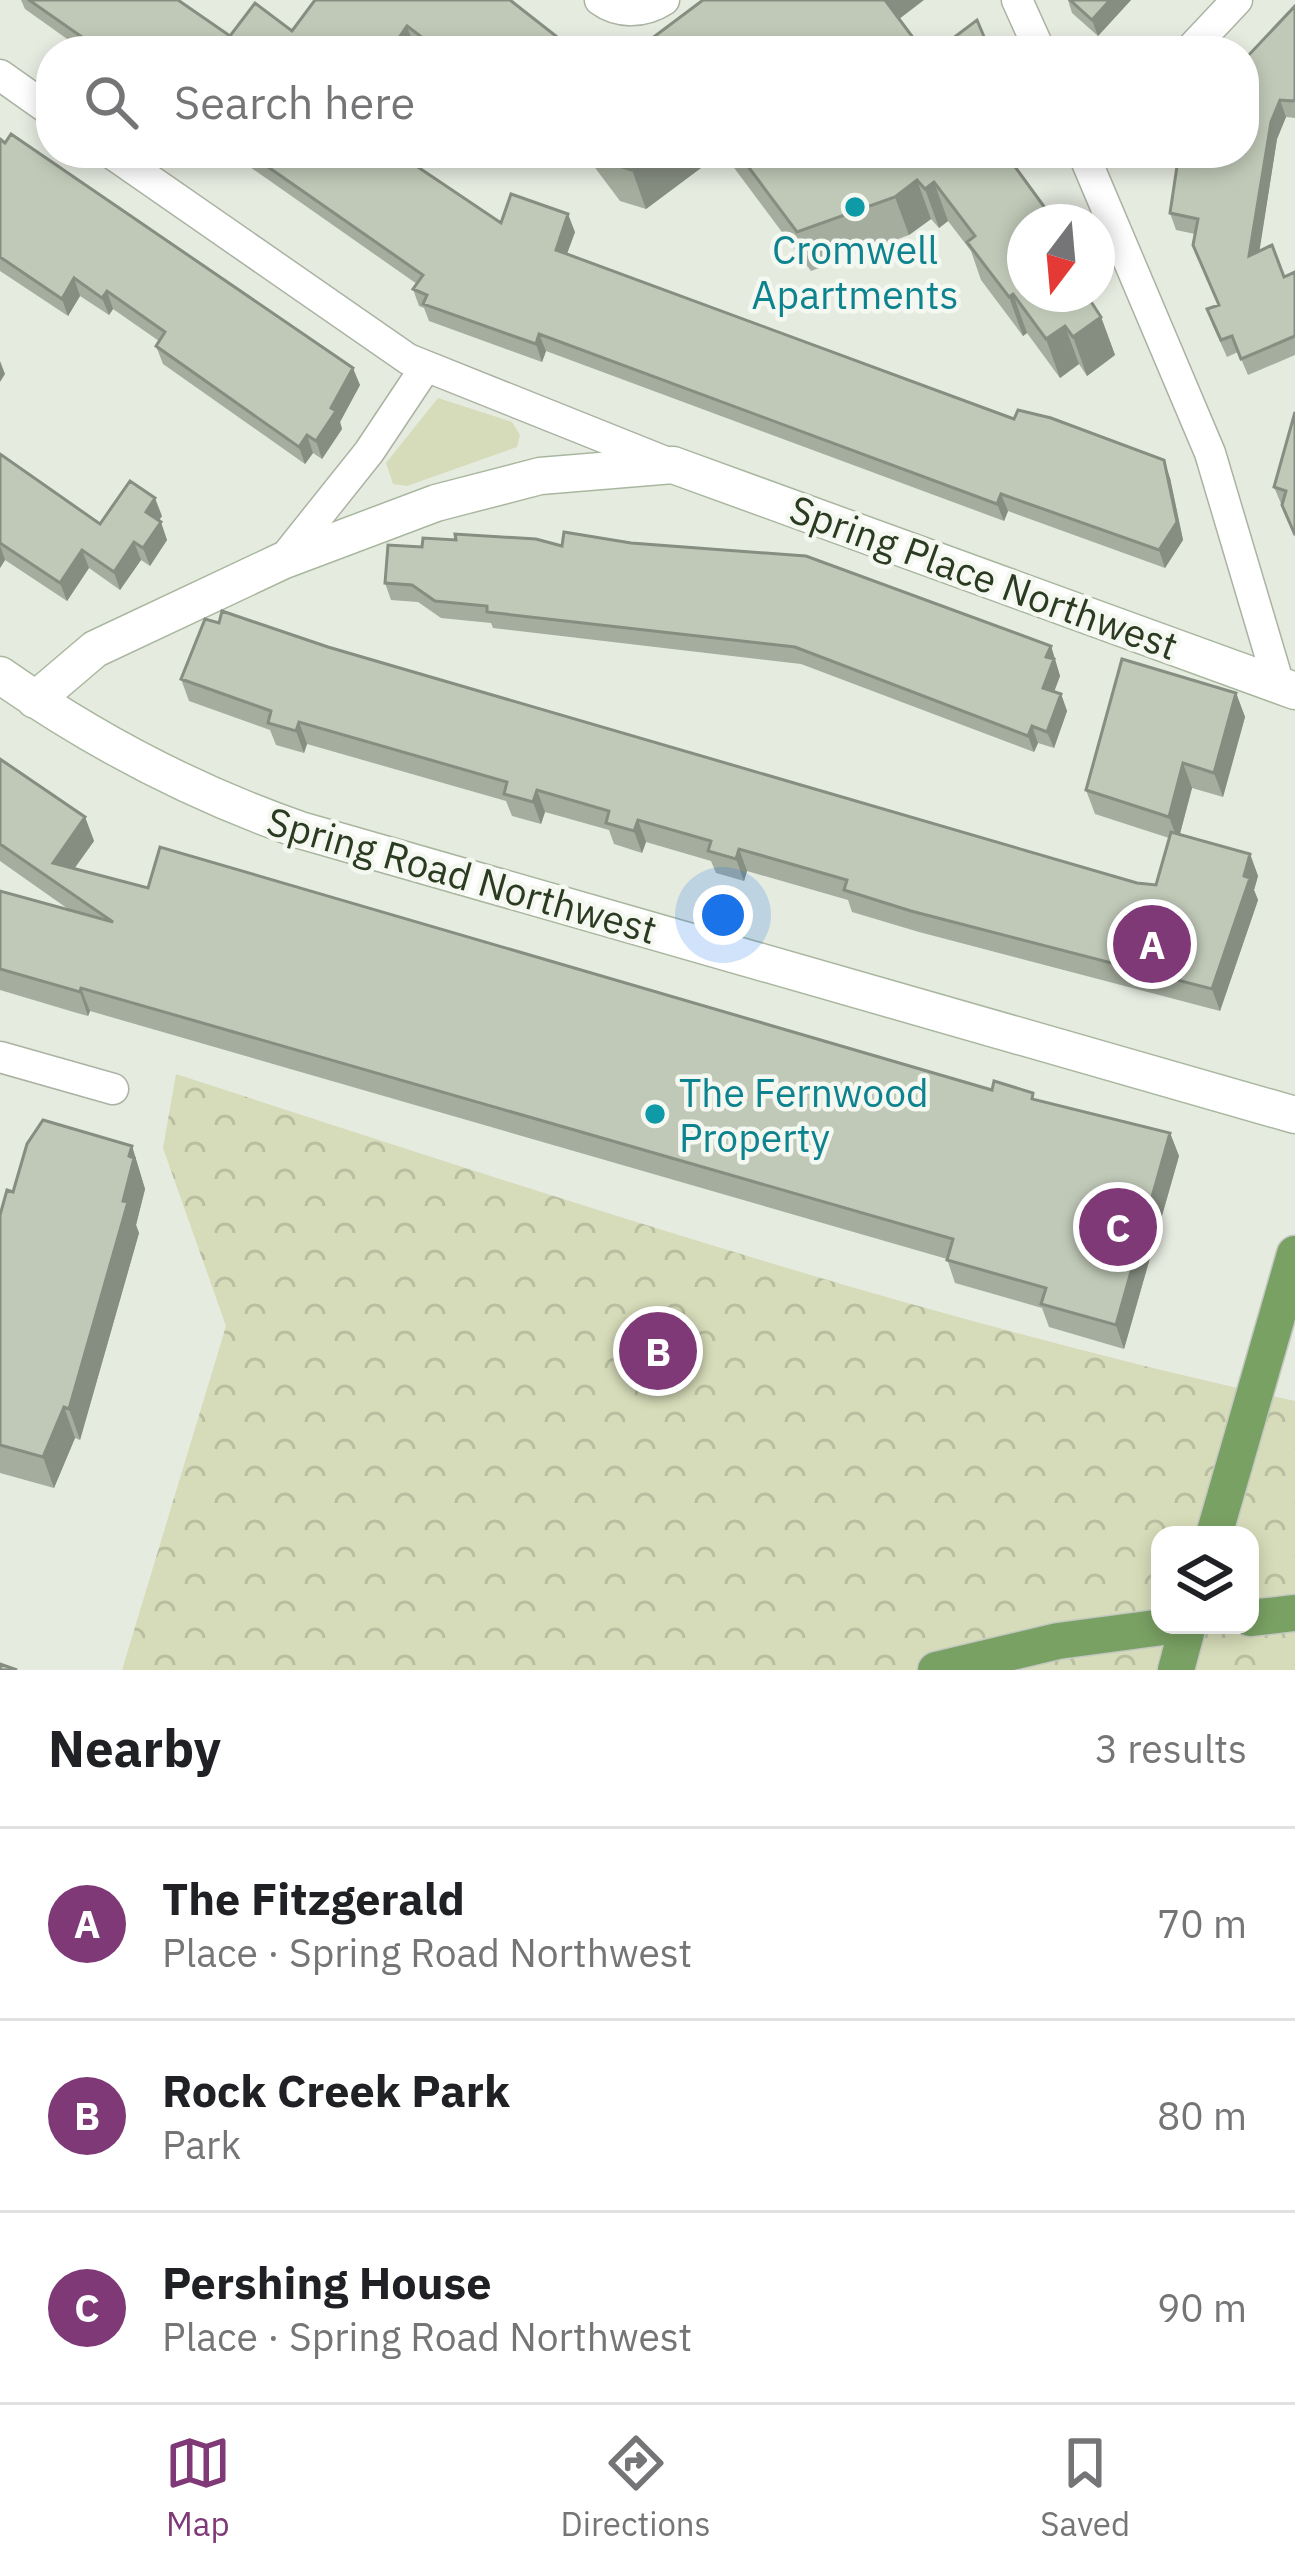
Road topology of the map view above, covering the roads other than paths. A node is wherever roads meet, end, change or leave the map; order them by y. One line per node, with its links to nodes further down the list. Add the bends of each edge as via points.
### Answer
1 (664, 0): 4 (street, via 645,9)
2 (1018, 0): 5 (street)
3 (1237, 0): 6 (street)
4 (610, 5)
5 (1034, 36)
6 (1204, 36)
7 (0, 75): 8 (street)
8 (36, 100)
9 (133, 168): 11 (street)
10 (1089, 168): 15 (street, via 1210,453)
11 (424, 368): 12 (street, Spring Place Northwest); 13 (street, Spring Place Northwest)
12 (673, 465): 13 (street, Spring Place Northwest, via 489,487); 15 (street, Spring Place Northwest)
13 (282, 561): 16 (street, Spring Place Northwest, via 95,649)
14 (0, 675): 16 (street, Spring Road Northwest)
15 (1287, 688)
16 (34, 700): 19 (street, Spring Road Northwest, via 169,777 300,830)
17 (0, 1057): 18 (street)
18 (113, 1089)
19 (1295, 1115)
20 (1295, 1254): 21 (main road)
21 (1217, 1526)
22 (1295, 1613): 23 (main road)
23 (1259, 1617)
24 (1151, 1629): 26 (main road)
25 (1185, 1634): 27 (main road)
26 (936, 1670)
27 (1175, 1670)

